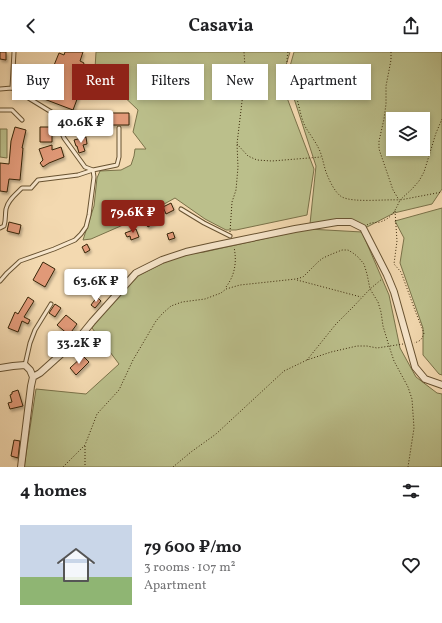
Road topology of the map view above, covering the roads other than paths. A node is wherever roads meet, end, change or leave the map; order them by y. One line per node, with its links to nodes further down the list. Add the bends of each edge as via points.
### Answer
1 (14, 52): 2 (lane)
2 (13, 64)
3 (12, 88): 4 (lane)
4 (0, 89)
5 (32, 100): 9 (lane, via 53,113 64,138 85,166)
6 (0, 110): 7 (lane, via 12,110)
7 (22, 120)
8 (119, 128): 9 (lane, via 117,165)
9 (93, 170): 11 (lane, via 78,175 38,180 31,188 22,188 11,199 6,210 4,226); 13 (lane, via 89,215 81,234 75,240 20,262)
10 (181, 209): 12 (lane)
11 (0, 228)
12 (230, 236)
13 (0, 281)
14 (51, 304): 15 (lane, via 35,330)
15 (25, 366): 16 (street); 17 (street)
16 (0, 368)
17 (33, 377): 18 (street, via 79,338 136,274 162,260 186,252 295,229 351,222 363,228 387,275 415,367 425,379); 19 (street)
18 (442, 385)
19 (21, 467)

